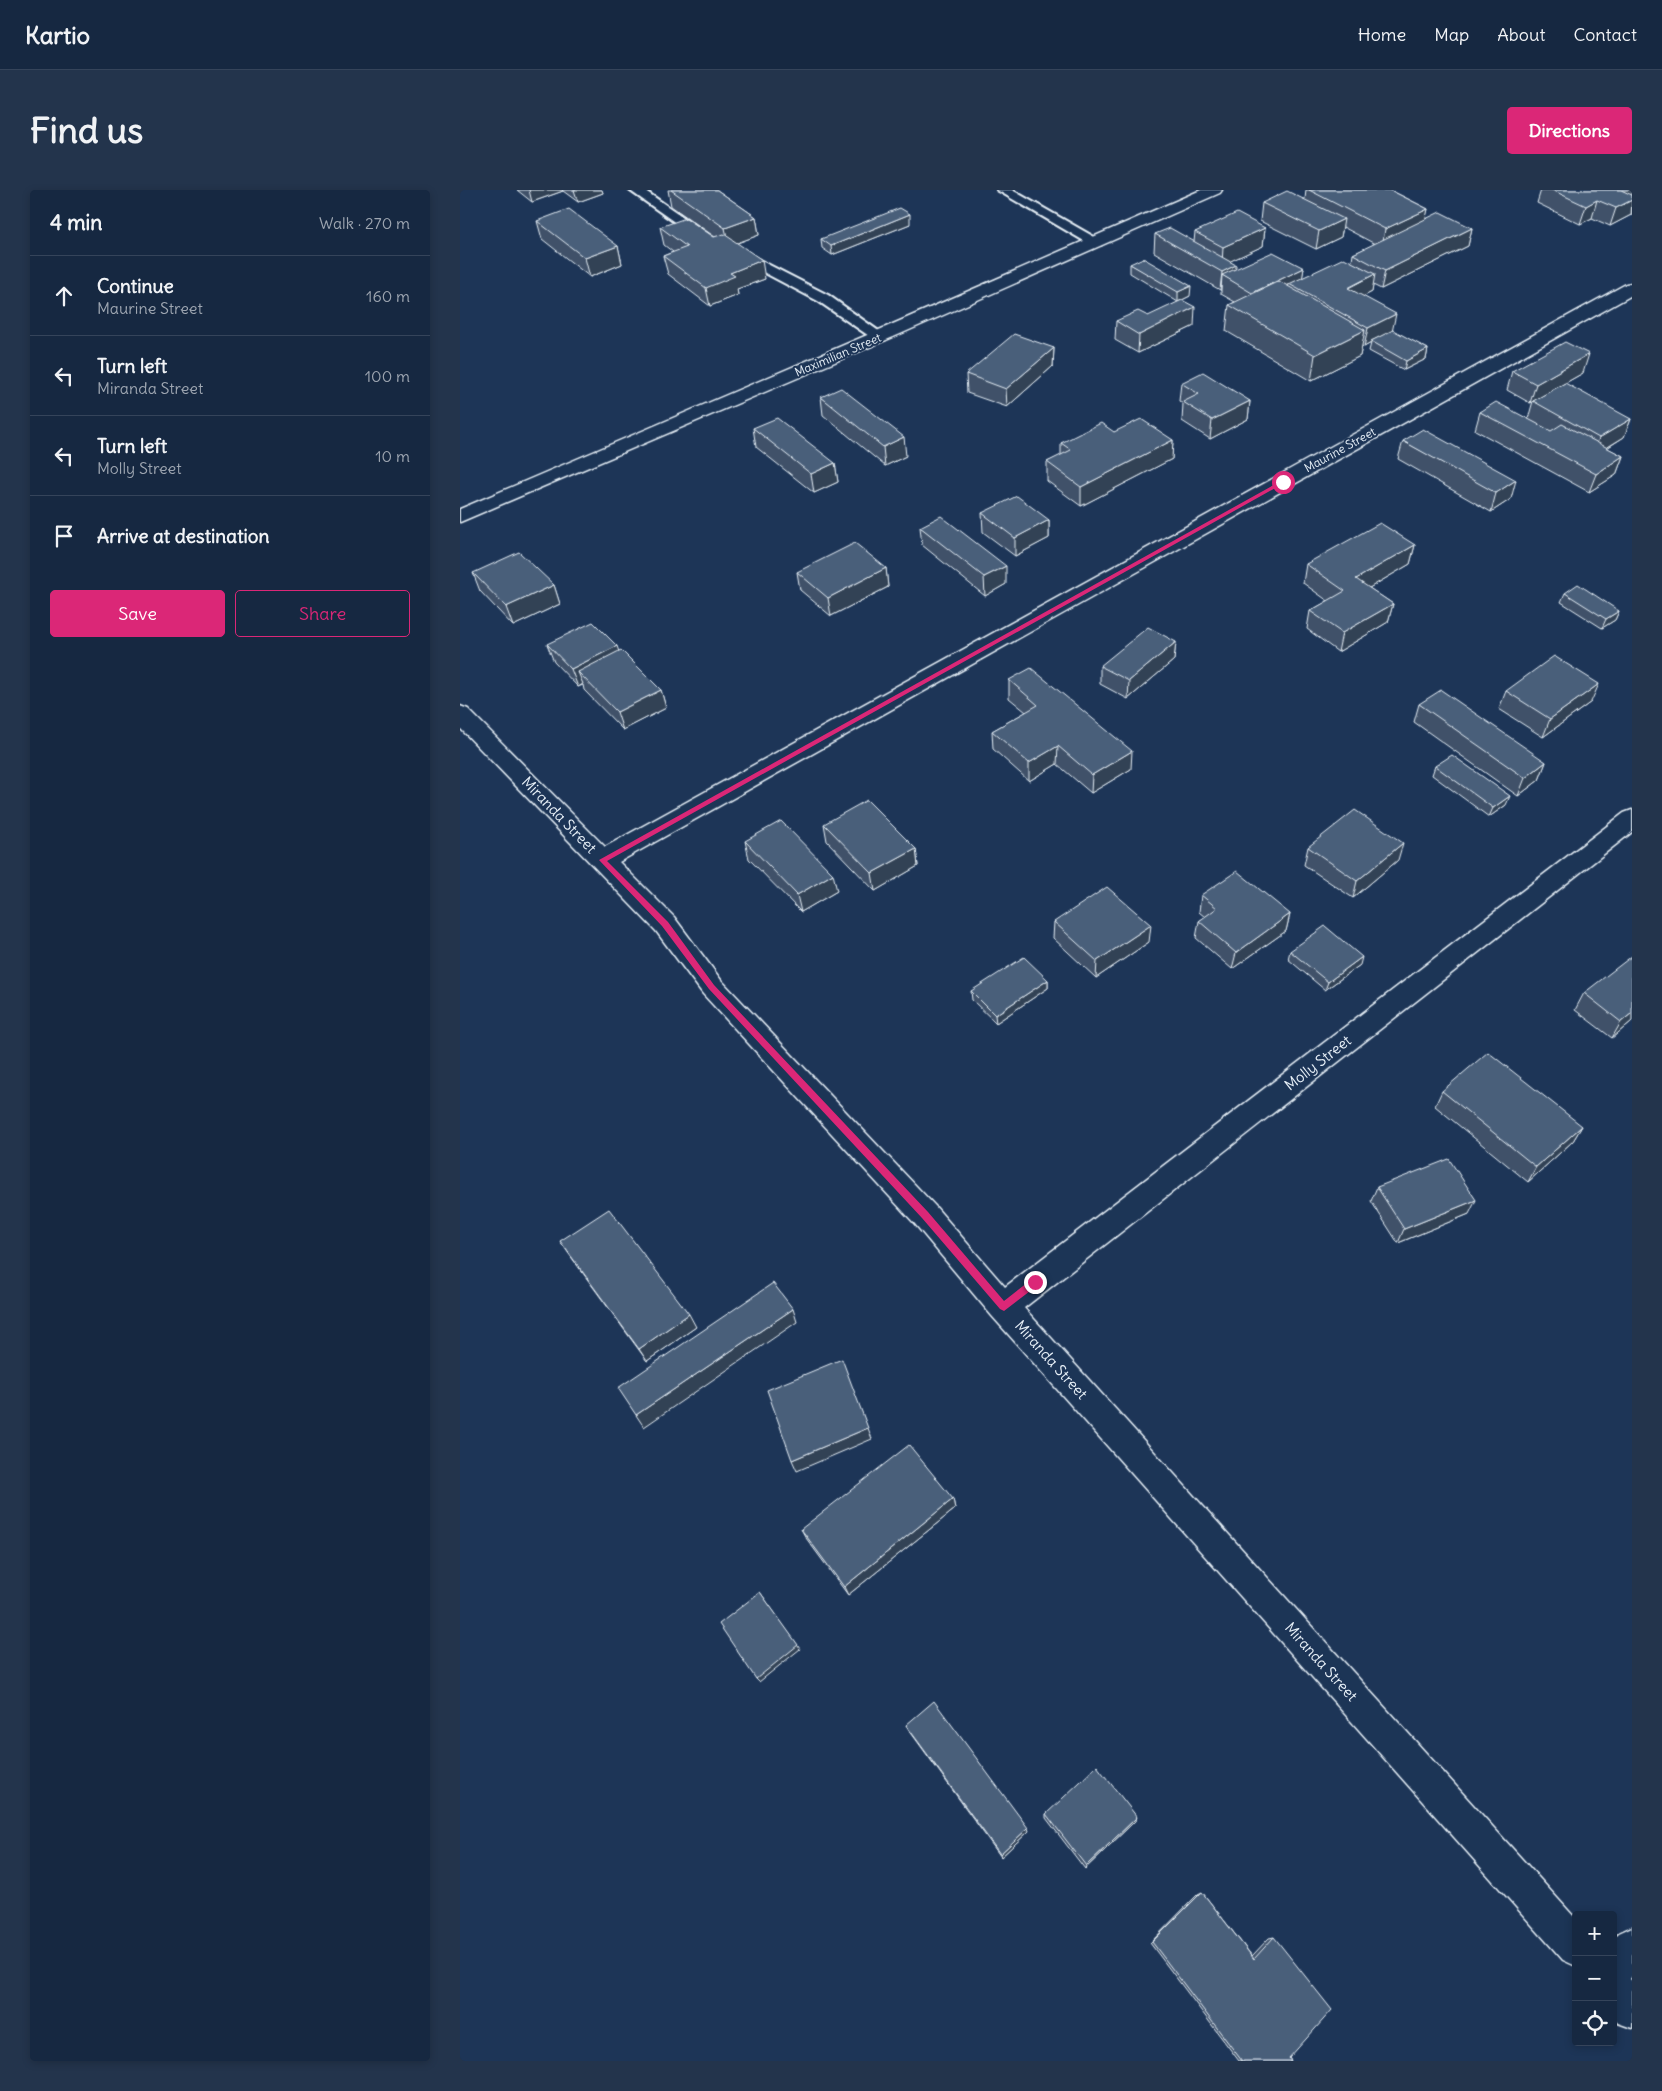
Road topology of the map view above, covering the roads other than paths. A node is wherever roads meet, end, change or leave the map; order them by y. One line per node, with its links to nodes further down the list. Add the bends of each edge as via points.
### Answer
1 (635, 190): 6 (lane, via 696,232 823,298)
2 (1003, 190): 4 (lane)
3 (1214, 190): 4 (street, Maximilian Street)
4 (1096, 242): 6 (street, Maximilian Street)
5 (1632, 288): 10 (street, Maurine Street)
6 (880, 337): 7 (street, Maximilian Street)
7 (460, 516)
8 (460, 714): 10 (street, Miranda Street)
9 (1632, 819): 11 (street, Molly Street)
10 (602, 860): 11 (street, Miranda Street, via 665,924 712,987 925,1215)
11 (1004, 1306): 12 (street, Miranda Street)
12 (1572, 1943)
13 (1632, 1946): 14 (street)
14 (1617, 1964)
15 (1617, 1993): 16 (street)
16 (1632, 2009)

